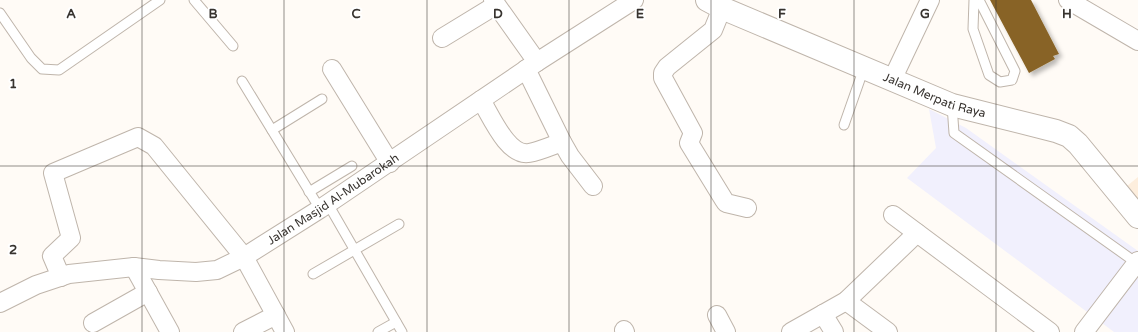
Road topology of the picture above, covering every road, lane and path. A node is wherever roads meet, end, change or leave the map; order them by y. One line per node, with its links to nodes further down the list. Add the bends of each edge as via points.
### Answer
1 (160, 0): 11 (lane, via 59,70 42,69 31,58)
2 (194, 0): 14 (lane)
3 (634, 0): 10 (street, Jalan Masjid Al-Mubarokah)
4 (930, 0): 18 (street)
5 (974, 0): 6 (lane, via 973,29 989,75 1000,82 1012,80 1015,71)
6 (979, 0)
7 (1068, 0): 13 (street)
8 (494, 2): 12 (street); 15 (street)
9 (714, 4): 16 (main road, Jalan Merpati Raya); 31 (street, via 713,30 667,67 663,78 694,135 688,143 724,200 726,203)
10 (612, 6): 15 (street, Jalan Masjid Al-Mubarokah)
11 (0, 13)
12 (442, 38)
13 (1138, 41)
14 (233, 46)
15 (532, 66): 21 (street, Jalan Masjid Al-Mubarokah); 25 (street)
16 (864, 68): 18 (main road, Jalan Merpati Raya); 23 (lane)
17 (332, 70): 26 (street)
18 (892, 80): 22 (main road, Jalan Merpati Raya)
19 (242, 81): 24 (lane)
20 (322, 99): 24 (lane)
21 (482, 100): 25 (street, via 506,141 515,150 528,153); 26 (street, Jalan Masjid Al-Mubarokah)
22 (952, 105): 33 (main road, Jalan Merpati Raya, via 1069,136); 38 (lane, via 954,133)
23 (844, 124)
24 (272, 130): 29 (lane)
25 (562, 142): 28 (street)
26 (390, 163): 30 (street, Jalan Masjid Al-Mubarokah)
27 (352, 166): 29 (lane)
28 (593, 186)
29 (309, 192): 30 (lane)
30 (324, 207): 36 (lane); 37 (street, Jalan Masjid Al-Mubarokah)
31 (747, 208)
32 (893, 215): 35 (street)
33 (1138, 217)
34 (399, 224): 36 (lane)
35 (917, 233): 43 (street); 59 (street)
36 (355, 250): 40 (lane); 48 (lane)
37 (244, 257): 39 (street, Jalan Masjid Al-Mubarokah, via 217,270 196,272); 41 (street, via 154,146 138,137 53,173 71,238 52,256); 46 (street)
38 (1137, 263): 60 (street)
39 (134, 266): 41 (street, Jalan Masjid Al-Mubarokah); 42 (street)
40 (313, 274)
41 (61, 277): 44 (street, Jalan Masjid Al-Mubarokah, via 36,285)
42 (148, 292): 49 (street); 50 (street)
43 (846, 301): 45 (street); 58 (street)
44 (0, 303)
45 (824, 314): 56 (street); 57 (street)
46 (276, 315): 51 (street); 52 (street)
47 (717, 315): 55 (street)
48 (396, 322): 53 (lane); 54 (lane)
49 (93, 323)
50 (170, 332)
51 (243, 332)
52 (285, 332)
53 (378, 332)
54 (402, 332)
55 (726, 332)
56 (791, 332)
57 (834, 332)
58 (888, 332)
59 (1050, 332)
60 (1084, 332)

